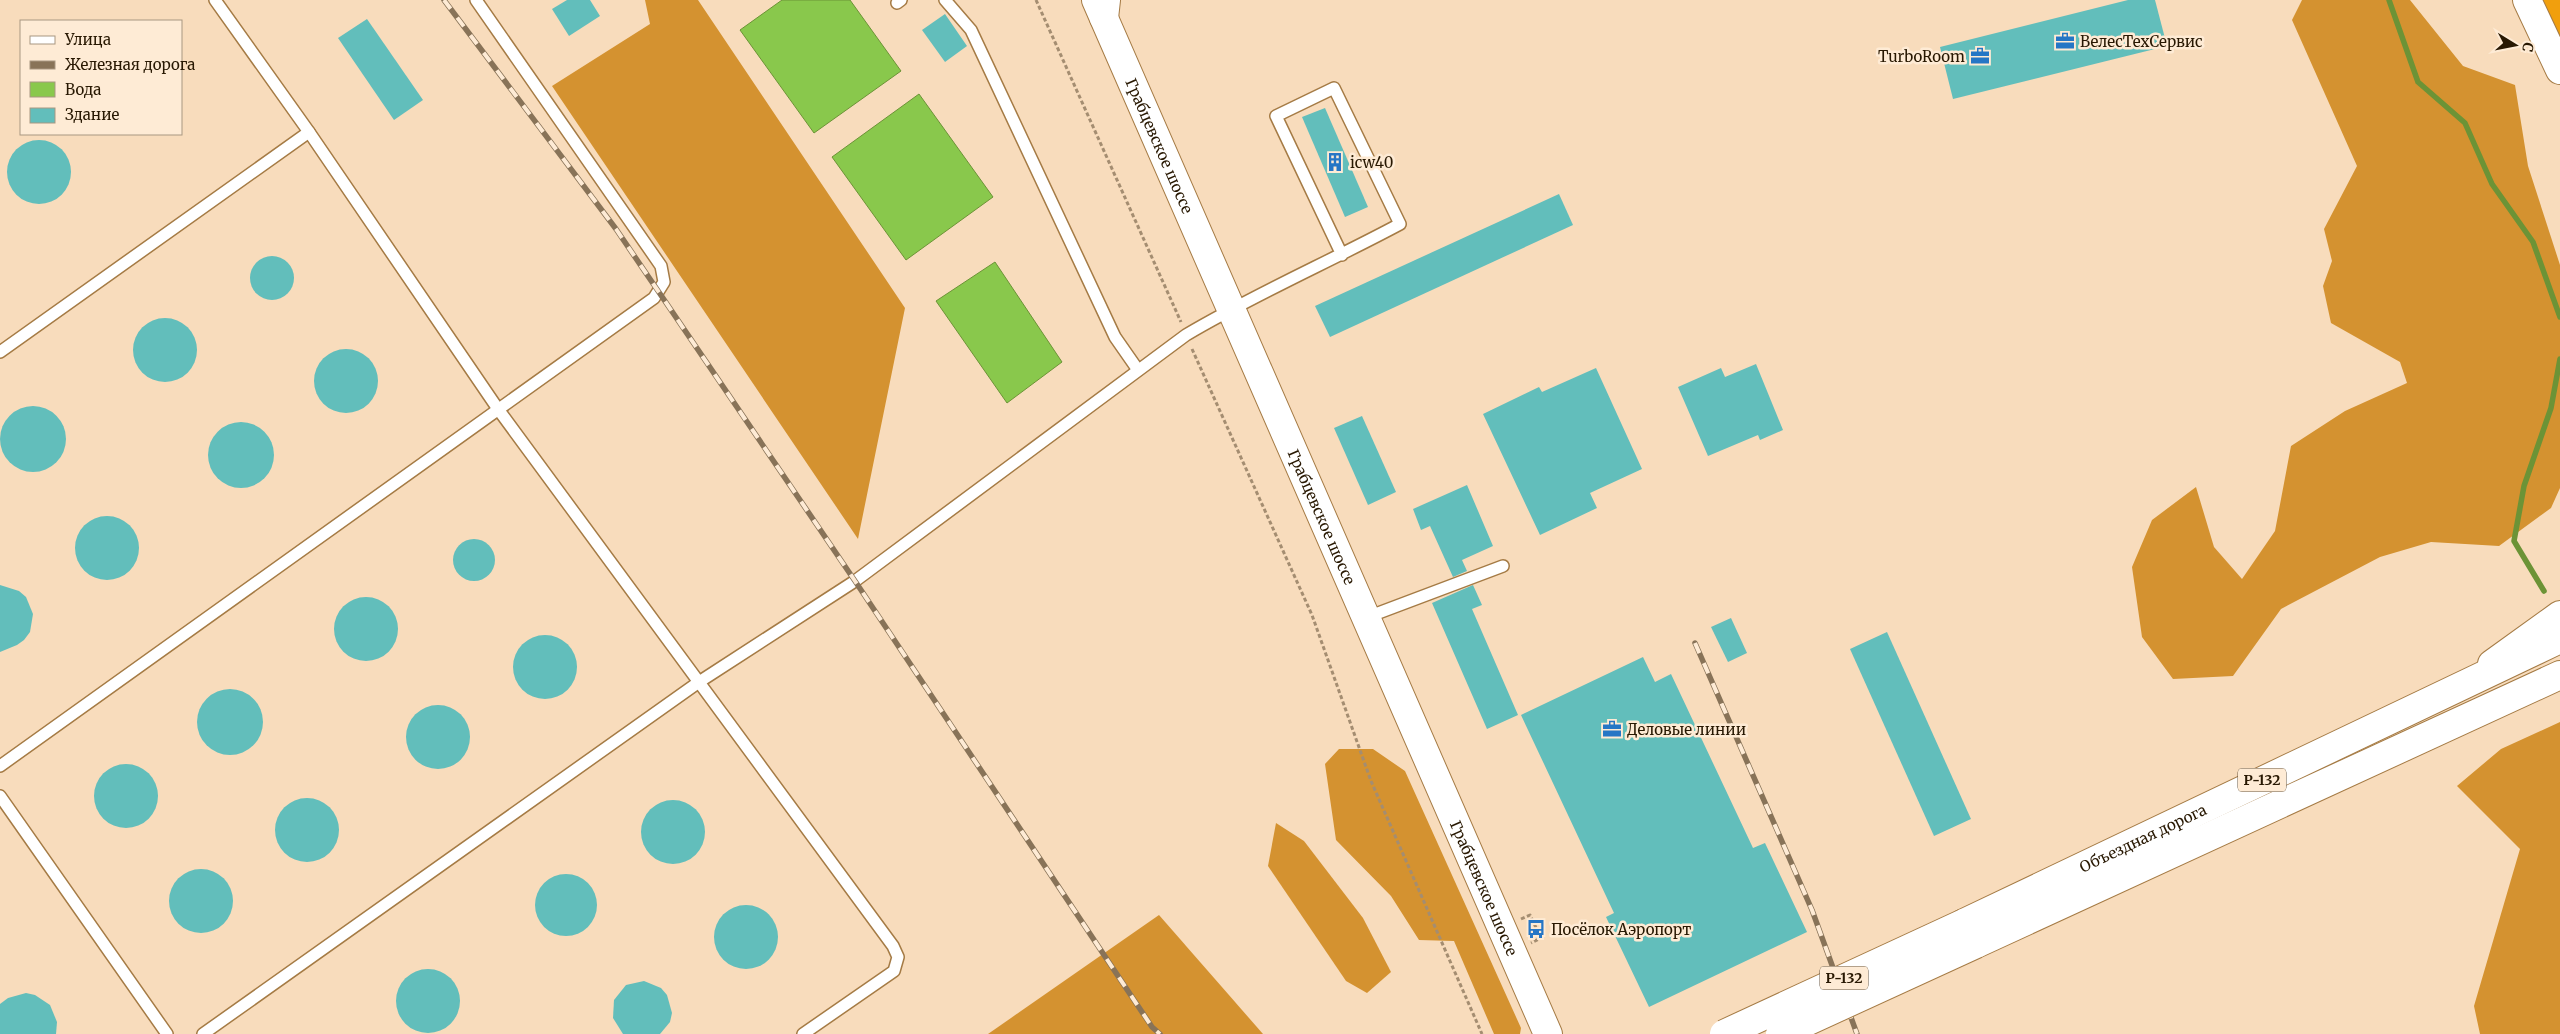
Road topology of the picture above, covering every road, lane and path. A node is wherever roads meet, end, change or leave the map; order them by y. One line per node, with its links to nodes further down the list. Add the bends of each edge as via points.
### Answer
1 (215, 0): 8 (lane)
2 (476, 0): 14 (lane, via 660,266 664,282 654,298)
3 (945, 0): 13 (lane, via 971,30 1111,328)
4 (1036, 0): 11 (path)
5 (2527, 0): 7 (main road)
6 (1102, 6): 10 (main road, Грабцевское шоссе)
7 (2560, 70)
8 (309, 132): 12 (lane); 14 (lane)
9 (1342, 255): 9 (lane, via 1400,224 1334,88 1276,116); 10 (lane)
10 (1230, 309): 11 (lane); 17 (main road, Грабцевское шоссе)
11 (1186, 335): 13 (lane); 30 (path, via 1312,615 1371,781)
12 (0, 352)
13 (1138, 370): 20 (lane, via 855,581)
14 (498, 409): 20 (lane); 22 (lane)
15 (1503, 566): 17 (lane)
16 (2560, 614): 21 (main road)
17 (1365, 618): 31 (main road, Грабцевское шоссе)
18 (2560, 639): 21 (main road, Объездная дорога / Р-132)
19 (2560, 675): 25 (main road, Объездная дорога / Р-132)
20 (699, 682): 28 (lane); 29 (lane, via 893,946 898,958 894,970)
21 (2467, 682): 25 (main road, Объездная дорога / Р-132)
22 (0, 766)
23 (0, 796): 27 (lane)
24 (1524, 927): 26 (path, via 1520,920 1530,915 1541,938 1531,943)
25 (1970, 934): 32 (main road, Объездная дорога / Р-132, bridge); 33 (main road, Объездная дорога / Р-132, bridge)
26 (1527, 935)
27 (167, 1034)
28 (202, 1034)
29 (803, 1034)
30 (1482, 1034)
31 (1548, 1034)
32 (1724, 1034)
33 (1780, 1034)

